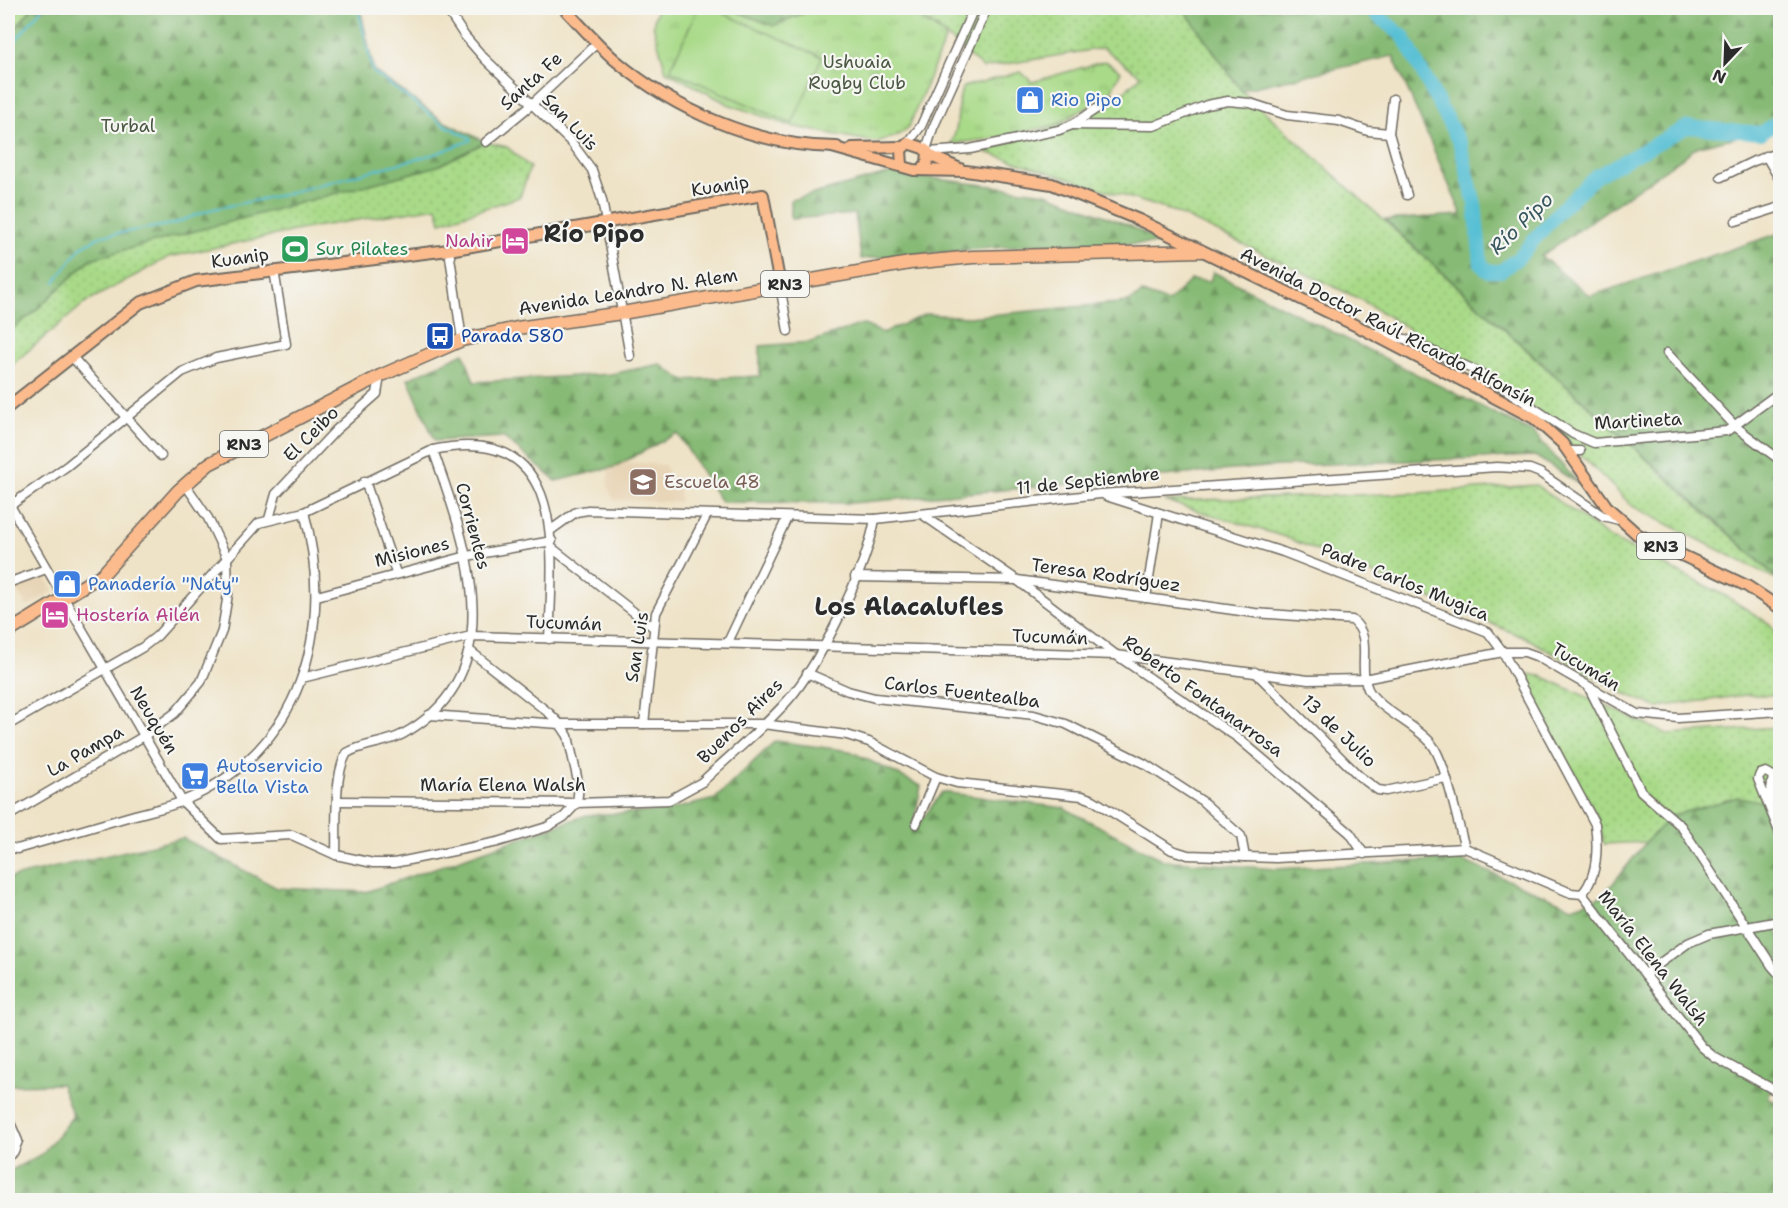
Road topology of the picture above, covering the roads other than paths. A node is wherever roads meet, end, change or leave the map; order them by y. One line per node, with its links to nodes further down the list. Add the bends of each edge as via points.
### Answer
1 (446, 8): 8 (street, San Luis, via 464,35)
2 (564, 8): 5 (main road)
3 (974, 8): 12 (street, via 921,126)
4 (987, 8): 14 (street, via 933,128)
5 (597, 43): 8 (street, Santa Fe); 13 (main road, via 637,76 698,112 775,139)
6 (1394, 99): 10 (street)
7 (1105, 103): 9 (street)
8 (531, 105): 11 (street, Santa Fe); 25 (street, San Luis, via 583,156 597,182)
9 (1072, 125): 10 (street, via 1154,126 1228,100); 14 (street, via 970,149)
10 (1389, 133): 22 (street)
11 (486, 142)
12 (905, 145): 13 (main road); 14 (main road); 17 (main road, via 900,156)
13 (832, 147): 17 (main road)
14 (928, 152): 18 (main road); 19 (main road)
15 (1780, 152): 16 (street)
16 (1766, 156): 20 (street); 21 (street)
17 (902, 165): 18 (main road)
18 (922, 169): 19 (main road)
19 (966, 171): 27 (main road, Avenida Doctor Raúl Ricardo Alfonsín, via 1029,180 1074,192)
20 (1721, 177)
21 (1780, 180)
22 (1407, 195)
23 (1780, 207): 24 (street)
24 (1736, 221)
25 (606, 222): 26 (main road, Kuanip); 29 (main road, Kuanip, via 764,195); 30 (street, San Luis)
26 (449, 250): 28 (main road, Kuanip); 33 (street)
27 (1201, 251): 29 (highway, Avenida Leandro N. Alem / RN3, via 940,259); 32 (main road, Avenida Doctor Raúl Ricardo Alfonsín / RN3)
28 (274, 270): 36 (main road, Kuanip, via 196,281 159,294 126,313); 40 (street, via 286,344 193,366)
29 (780, 285): 30 (highway, Avenida Leandro N. Alem / RN3); 31 (street)
30 (622, 313): 33 (highway, Avenida Leandro N. Alem / RN3); 35 (street, San Luis)
31 (788, 331)
32 (1367, 331): 41 (street, Martineta, via 1405,339 1479,372 1573,434 1594,443); 43 (main road, Avenida Doctor Raúl Ricardo Alfonsín / RN3, via 1534,418)
33 (462, 340): 37 (highway, Avenida Leandro N. Alem / RN3)
34 (1666, 353): 41 (street)
35 (630, 356)
36 (73, 358): 39 (main road, Kuanip); 40 (street)
37 (380, 376): 48 (highway, Avenida Leandro N. Alem / RN3, via 226,453); 56 (street, El Ceibo, via 377,394 336,430 276,494)
38 (1780, 392): 41 (street, Martineta)
39 (8, 407)
40 (126, 417): 45 (street); 50 (street, via 67,466)
41 (1736, 427): 46 (street)
42 (433, 450): 47 (street); 59 (street, via 489,447 516,460 535,480); 61 (street, Corrientes)
43 (1568, 451): 44 (street, Martineta); 58 (main road, Avenida Doctor Raúl Ricardo Alfonsín / RN3)
44 (1580, 451)
45 (161, 456)
46 (1780, 460)
47 (365, 481): 51 (street); 64 (street)
48 (185, 484): 62 (street, La Pampa, via 208,518); 70 (highway, Avenida Leandro N. Alem / RN3, via 111,567)
49 (1100, 494): 52 (street, Padre Carlos Mugica); 54 (street, 11 de Septiembre); 58 (street, 11 de Septiembre, via 1520,468 1540,473 1603,516)
50 (8, 505): 63 (street, Neuquén)
51 (304, 512): 56 (street); 68 (street, via 312,542)
52 (1159, 513): 69 (street); 80 (street, Padre Carlos Mugica, via 1315,564 1488,632)
53 (707, 515): 55 (street, 11 de Septiembre); 59 (street, 11 de Septiembre, via 588,510 576,512); 72 (street, San Luis, via 656,613)
54 (923, 515): 57 (street, 11 de Septiembre); 66 (street, Roberto Fontanarrosa)
55 (787, 518): 57 (street, 11 de Septiembre); 77 (street)
56 (269, 519): 62 (street, via 250,531)
57 (875, 519): 65 (street, Buenos Aires)
58 (1619, 520): 71 (main road, Avenida Doctor Raúl Ricardo Alfonsín / RN3, via 1637,534 1747,586)
59 (551, 530): 60 (street)
60 (552, 544): 61 (street, Misiones); 72 (street); 75 (street)
61 (467, 556): 64 (street, Misiones); 74 (street, Corrientes)
62 (227, 558): 82 (street, via 157,636); 94 (street, La Pampa, via 228,594 214,655 190,698)
63 (46, 569): 67 (street); 70 (street, Neuquén)
64 (396, 573): 68 (street, Misiones)
65 (855, 578): 66 (street, Teresa Rodríguez); 78 (street, Buenos Aires)
66 (1017, 580): 69 (street, Teresa Rodríguez); 81 (street, Roberto Fontanarrosa)
67 (8, 583)
68 (317, 596): 85 (street)
69 (1146, 598): 86 (street, Teresa Rodríguez, via 1255,613 1352,620 1363,635)
70 (64, 599): 73 (highway, Avenida Leandro N. Alem / RN3); 82 (street, Neuquén)
71 (1780, 608)
72 (654, 627): 76 (street, San Luis)
73 (8, 632)
74 (471, 636): 75 (street, Tucumán); 79 (street, Corrientes); 85 (street, Tucumán)
75 (549, 639): 76 (street, Tucumán)
76 (652, 642): 77 (street, Tucumán); 91 (street, San Luis)
77 (728, 642): 78 (street, Tucumán)
78 (824, 647): 81 (street, Tucumán); 84 (street, Buenos Aires)
79 (470, 651): 89 (street, Corrientes, via 456,684); 90 (street)
80 (1503, 652): 86 (street, Tucumán); 87 (street, Tucumán, via 1536,656); 110 (street, Padre Carlos Mugica, via 1595,824 1592,877)
81 (1116, 655): 83 (street, Tucumán); 107 (street, Roberto Fontanarrosa, via 1275,767 1350,833)
82 (104, 669): 93 (street); 94 (street, Neuquén)
83 (1255, 672): 86 (street, Tucumán, via 1308,680); 96 (street, 13 de Julio, via 1359,776 1378,790)
84 (807, 673): 92 (street, Buenos Aires, via 793,694); 109 (street, Carlos Fuentealba, via 875,698 1034,715 1066,724 1145,764 1202,801 1241,836)
85 (302, 678): 98 (street, via 291,704 260,749 244,765)
86 (1364, 679): 96 (street, via 1375,698 1433,745)
87 (1588, 687): 88 (street, Tucumán, via 1637,714 1658,718); 112 (street, via 1641,790 1681,826)
88 (1780, 711)
89 (429, 715): 90 (street); 99 (street, Corrientes, via 403,734 354,749 343,760)
90 (560, 724): 91 (street); 100 (street, via 568,736 579,786)
91 (644, 724): 92 (street)
92 (762, 724): 95 (street, via 847,735 869,742); 97 (street, Buenos Aires, via 702,782)
93 (8, 725)
94 (144, 736): 98 (street, Neuquén); 102 (street, La Pampa)
95 (936, 777): 103 (street); 109 (street, María Elena Walsh, via 957,783 1088,798 1172,850 1188,855)
96 (1445, 778): 105 (street)
97 (669, 800): 100 (street, María Elena Walsh)
98 (182, 801): 106 (street); 108 (street, Neuquén, via 221,838 292,835)
99 (338, 801): 100 (street, María Elena Walsh); 108 (street)
100 (577, 803): 108 (street, Neuquén, via 547,827 498,842 394,863 357,862)
101 (1769, 803): 104 (street)
102 (8, 816)
103 (916, 824)
104 (1780, 834)
105 (1465, 848): 107 (street, María Elena Walsh); 110 (street, María Elena Walsh, via 1571,893)
106 (9, 849)
107 (1364, 854): 109 (street, María Elena Walsh)
108 (336, 855)
109 (1245, 857)
110 (1582, 894): 113 (street, María Elena Walsh)
111 (1780, 921): 112 (street)
112 (1748, 928): 113 (street, via 1709,934 1688,943); 114 (street)
113 (1645, 974): 115 (street, María Elena Walsh, via 1714,1058)
114 (1780, 975)
115 (1780, 1093)
116 (8, 1118): 117 (street, via 18,1141)
117 (11, 1153)

